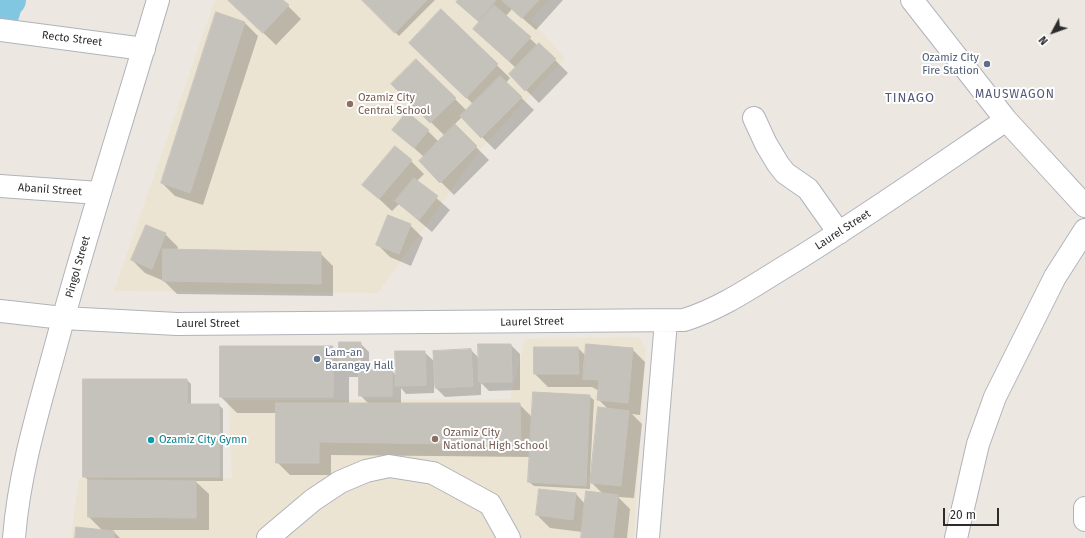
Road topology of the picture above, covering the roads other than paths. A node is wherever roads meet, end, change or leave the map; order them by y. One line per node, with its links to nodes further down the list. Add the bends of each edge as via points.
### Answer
1 (158, 0): 4 (street, Pingol Street)
2 (912, 0): 6 (street)
3 (0, 30): 4 (street, Recto Street)
4 (144, 49): 8 (street, Pingol Street)
5 (754, 118): 11 (street, via 778,164 785,173 808,189)
6 (1006, 120): 9 (street); 11 (street, Laurel Street)
7 (0, 186): 8 (street, Abanil Street)
8 (99, 193): 13 (street, Pingol Street)
9 (1085, 206)
10 (1085, 230): 21 (street, via 1055,277 995,397 978,444)
11 (840, 233): 14 (street, Laurel Street, via 725,304 684,320)
12 (0, 311): 13 (street, Laurel Street)
13 (63, 318): 14 (street, Laurel Street, via 177,324); 17 (street, Pingol Street, via 23,471)
14 (666, 321): 20 (street)
15 (1085, 508): 16 (street)
16 (1085, 520)
17 (14, 538)
18 (268, 538): 19 (street, via 313,500 340,482 366,471 389,466 433,473 490,504)
19 (509, 538)
20 (648, 538)
21 (956, 538)

